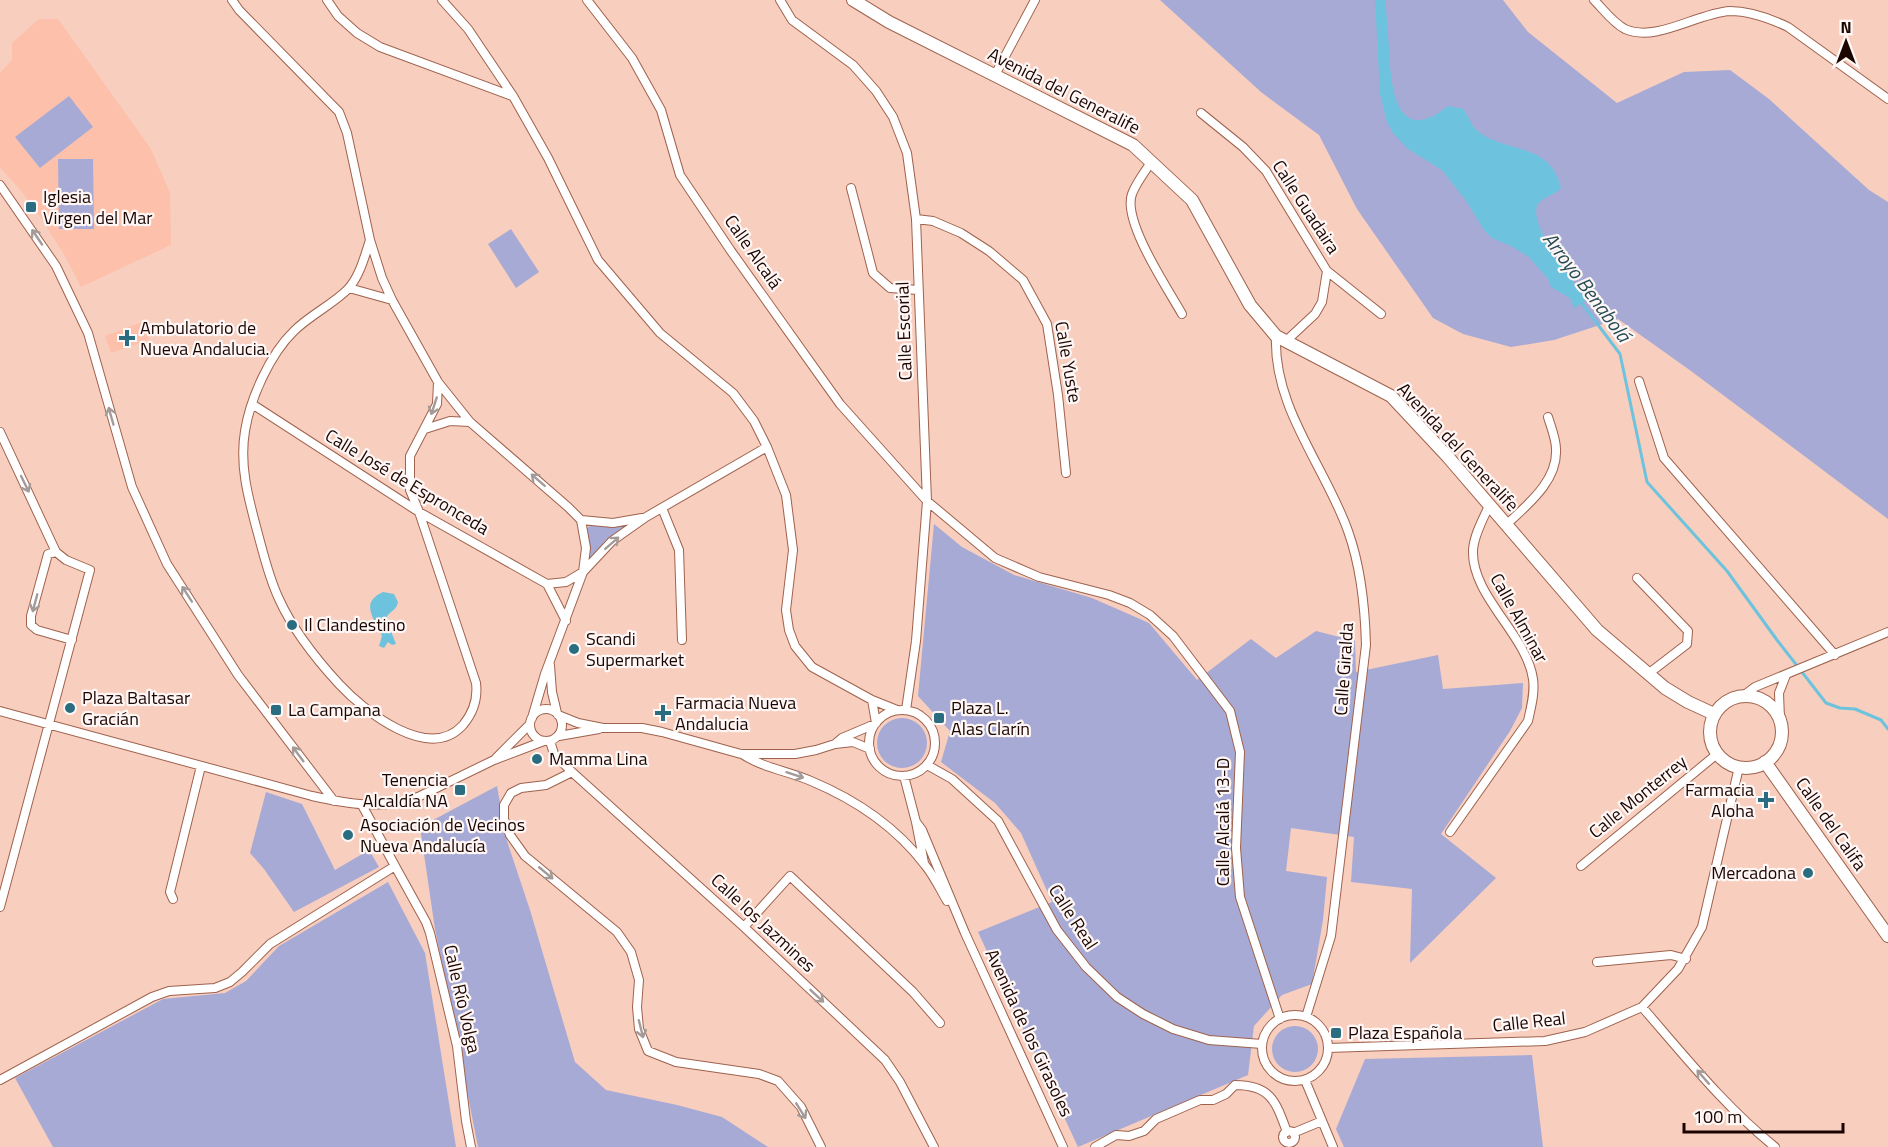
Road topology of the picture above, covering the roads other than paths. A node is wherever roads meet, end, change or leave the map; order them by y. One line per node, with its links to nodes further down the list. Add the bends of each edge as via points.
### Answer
1 (232, 0): 17 (street, via 339,112)
2 (327, 0): 10 (street, via 357,33 380,46)
3 (442, 0): 10 (street, via 468,29)
4 (587, 0): 34 (street, Calle Alcalá, via 633,58 661,110 680,175 731,251 840,404)
5 (780, 0): 16 (street, Calle Escorial, via 792,20 853,66 893,117 907,153)
6 (853, 0): 9 (street, Avenida del Generalife)
7 (1035, 0): 9 (street)
8 (1594, 0): 11 (street, via 1624,29 1642,33 1730,11 1770,19 1788,27)
9 (995, 75): 13 (street, Avenida del Generalife, via 1133,145)
10 (513, 96): 32 (street, via 598,260 660,333 733,393)
11 (1888, 99)
12 (1201, 113): 18 (street, Calle Guadaira, via 1266,171)
13 (1151, 162): 22 (street, via 1131,196 1131,212 1135,230); 24 (street, Avenida del Generalife, via 1192,200 1250,305)
14 (0, 185): 77 (street, one-way to 14, via 238,675 167,564 132,487 88,333 56,266)
15 (851, 188): 20 (street, via 873,273 890,288)
16 (915, 219): 20 (street, Calle Escorial); 33 (street, Calle Yuste, via 933,221 961,233 1023,280 1047,324)
17 (370, 240): 19 (street); 21 (street)
18 (1327, 271): 23 (street, Calle Guadaira); 24 (street, Calle Guadaira, via 1322,302 1315,314)
19 (349, 288): 21 (street); 27 (street, via 294,330 271,362)
20 (918, 290): 34 (street, Calle Escorial)
21 (392, 300): 26 (street)
22 (1182, 314)
23 (1381, 314)
24 (1281, 338): 35 (street, Avenida del Generalife, via 1391,396); 92 (street, Calle Giralda, via 1275,355 1282,389 1349,532 1362,590 1366,645 1331,936)
25 (1639, 381): 49 (street, via 1664,458)
26 (438, 382): 29 (street); 30 (street, one-way to 30, via 437,404)
27 (252, 404): 37 (street, Calle José de Espronceda); 37 (street, via 244,433 246,490 265,561 294,628 340,685 381,721 432,739 460,728 474,707 477,694)
28 (1548, 417): 40 (street, via 1556,449 1553,471 1538,494)
29 (470, 422): 30 (street, via 450,421); 39 (street, one-way to 29)
30 (424, 429): 37 (street, via 410,456 410,490)
31 (0, 432): 41 (street, one-way to 41)
32 (767, 447): 36 (street); 54 (street, via 786,495 793,550 786,610 795,646 812,667)
33 (1066, 473)
34 (927, 501): 55 (street, Calle Escorial, via 916,641); 93 (street, Calle Alcalá 13-D, via 994,558 1039,577 1109,595 1150,615 1173,636 1230,711 1240,752 1236,848 1240,897)
35 (1489, 506): 40 (street, Avenida del Generalife); 80 (street, Calle Alminar, via 1473,549 1475,572 1522,650 1533,678 1533,699 1528,720)
36 (662, 508): 38 (street); 48 (street, via 679,550)
37 (419, 512): 44 (street, Calle José de Espronceda)
38 (646, 517): 39 (street, via 613,523); 42 (street, one-way to 38, via 612,541)
39 (580, 520): 42 (street, via 586,548)
40 (1506, 525): 51 (street, Avenida del Generalife, via 1597,630)
41 (56, 552): 47 (street, via 90,570); 47 (street, one-way to 47, via 48,554 31,625)
42 (583, 573): 44 (street, via 566,582); 45 (street)
43 (1636, 578): 51 (street, via 1688,631 1687,644)
44 (547, 584): 45 (street)
45 (566, 621): 50 (street)
46 (1888, 632): 49 (street)
47 (72, 640): 62 (street)
48 (682, 640)
49 (1835, 655): 52 (street)
50 (550, 664): 57 (street); 60 (street)
51 (1648, 674): 58 (street, Avenida del Generalife, via 1688,702)
52 (1786, 675): 53 (street); 59 (street, via 1779,693)
53 (1743, 696): 58 (street, via 1726,701); 59 (street, via 1761,699)
54 (872, 700): 55 (street); 61 (street)
55 (902, 710): 61 (street, via 888,712); 72 (street, via 916,712 931,726 935,746)
56 (0, 711): 62 (street)
57 (557, 714): 60 (street, via 538,711); 63 (street); 64 (street, via 562,725)
58 (1714, 714): 69 (street, via 1709,734)
59 (1780, 719): 71 (street, via 1780,744)
60 (531, 721): 65 (street, via 532,733); 70 (street)
61 (875, 723): 66 (street); 67 (street)
62 (50, 724): 73 (street); 85 (street)
63 (603, 728): 64 (street); 68 (street, via 642,728)
64 (559, 736): 65 (street)
65 (547, 741): 70 (street); 75 (street, Calle los Jazmines)
66 (836, 744): 67 (street, via 853,742); 68 (street, via 795,754)
67 (870, 749): 76 (street, via 886,771)
68 (741, 754): 81 (street, Avenida de los Girasoles, one-way to 81, via 839,793 888,826)
69 (1717, 754): 74 (street); 83 (street, Calle Monterrey)
70 (494, 760): 78 (street, via 406,801)
71 (1765, 762): 74 (street); 88 (street, Calle del Califa)
72 (927, 765): 76 (street); 95 (street, Calle Real, via 952,779 998,821 1057,930 1086,967 1117,997 1173,1029 1209,1040)
73 (201, 766): 77 (street); 84 (street, via 170,892)
74 (1738, 767): 89 (street, Calle Real, via 1702,927)
75 (572, 772): 86 (street, Calle los Jazmines); 102 (street, one-way to 102, via 546,785 521,788 511,794 504,805 504,819 525,856 617,932 631,952 639,980 639,1029 648,1051 676,1062 759,1074 778,1081 801,1107)
76 (904, 776): 79 (street, Avenida de los Girasoles)
77 (334, 801): 78 (street)
78 (362, 805): 82 (street, Calle Río Volga)
79 (916, 822): 81 (street, Avenida de los Girasoles); 87 (street, Avenida de los Girasoles)
80 (1450, 832)
81 (924, 863): 87 (street, Avenida de los Girasoles)
82 (395, 866): 97 (street, via 270,944 230,982 215,988 169,991 153,997); 101 (street, Calle Río Volga, via 430,933 457,1046)
83 (1581, 866)
84 (173, 899)
85 (0, 907)
86 (744, 927): 94 (street, via 790,876 913,992); 103 (street, Calle los Jazmines, one-way to 103, via 885,1060)
87 (965, 933): 104 (street, Avenida de los Girasoles)
88 (1888, 936)
89 (1686, 958): 90 (street, via 1671,955); 91 (street, Calle Real)
90 (1597, 962)
91 (1642, 1006): 96 (street, Calle Real, via 1585,1032 1545,1041); 107 (street, one-way to 91, via 1719,1095)
92 (1306, 1017): 93 (street); 96 (street, via 1322,1029)
93 (1280, 1019): 95 (street, via 1265,1034)
94 (940, 1023)
95 (1262, 1044): 98 (street, via 1269,1069 1292,1081)
96 (1328, 1048): 98 (street, via 1322,1068)
97 (0, 1080)
98 (1305, 1080): 99 (street)
99 (1322, 1121): 100 (street); 106 (street)
100 (1292, 1138): 105 (street, via 1276,1102 1267,1094 1235,1085 1213,1100 1200,1100 1156,1119 1144,1131 1116,1135)
101 (471, 1147)
102 (821, 1147)
103 (934, 1147)
104 (1063, 1147)
105 (1095, 1147)
106 (1333, 1147)
107 (1775, 1147)

